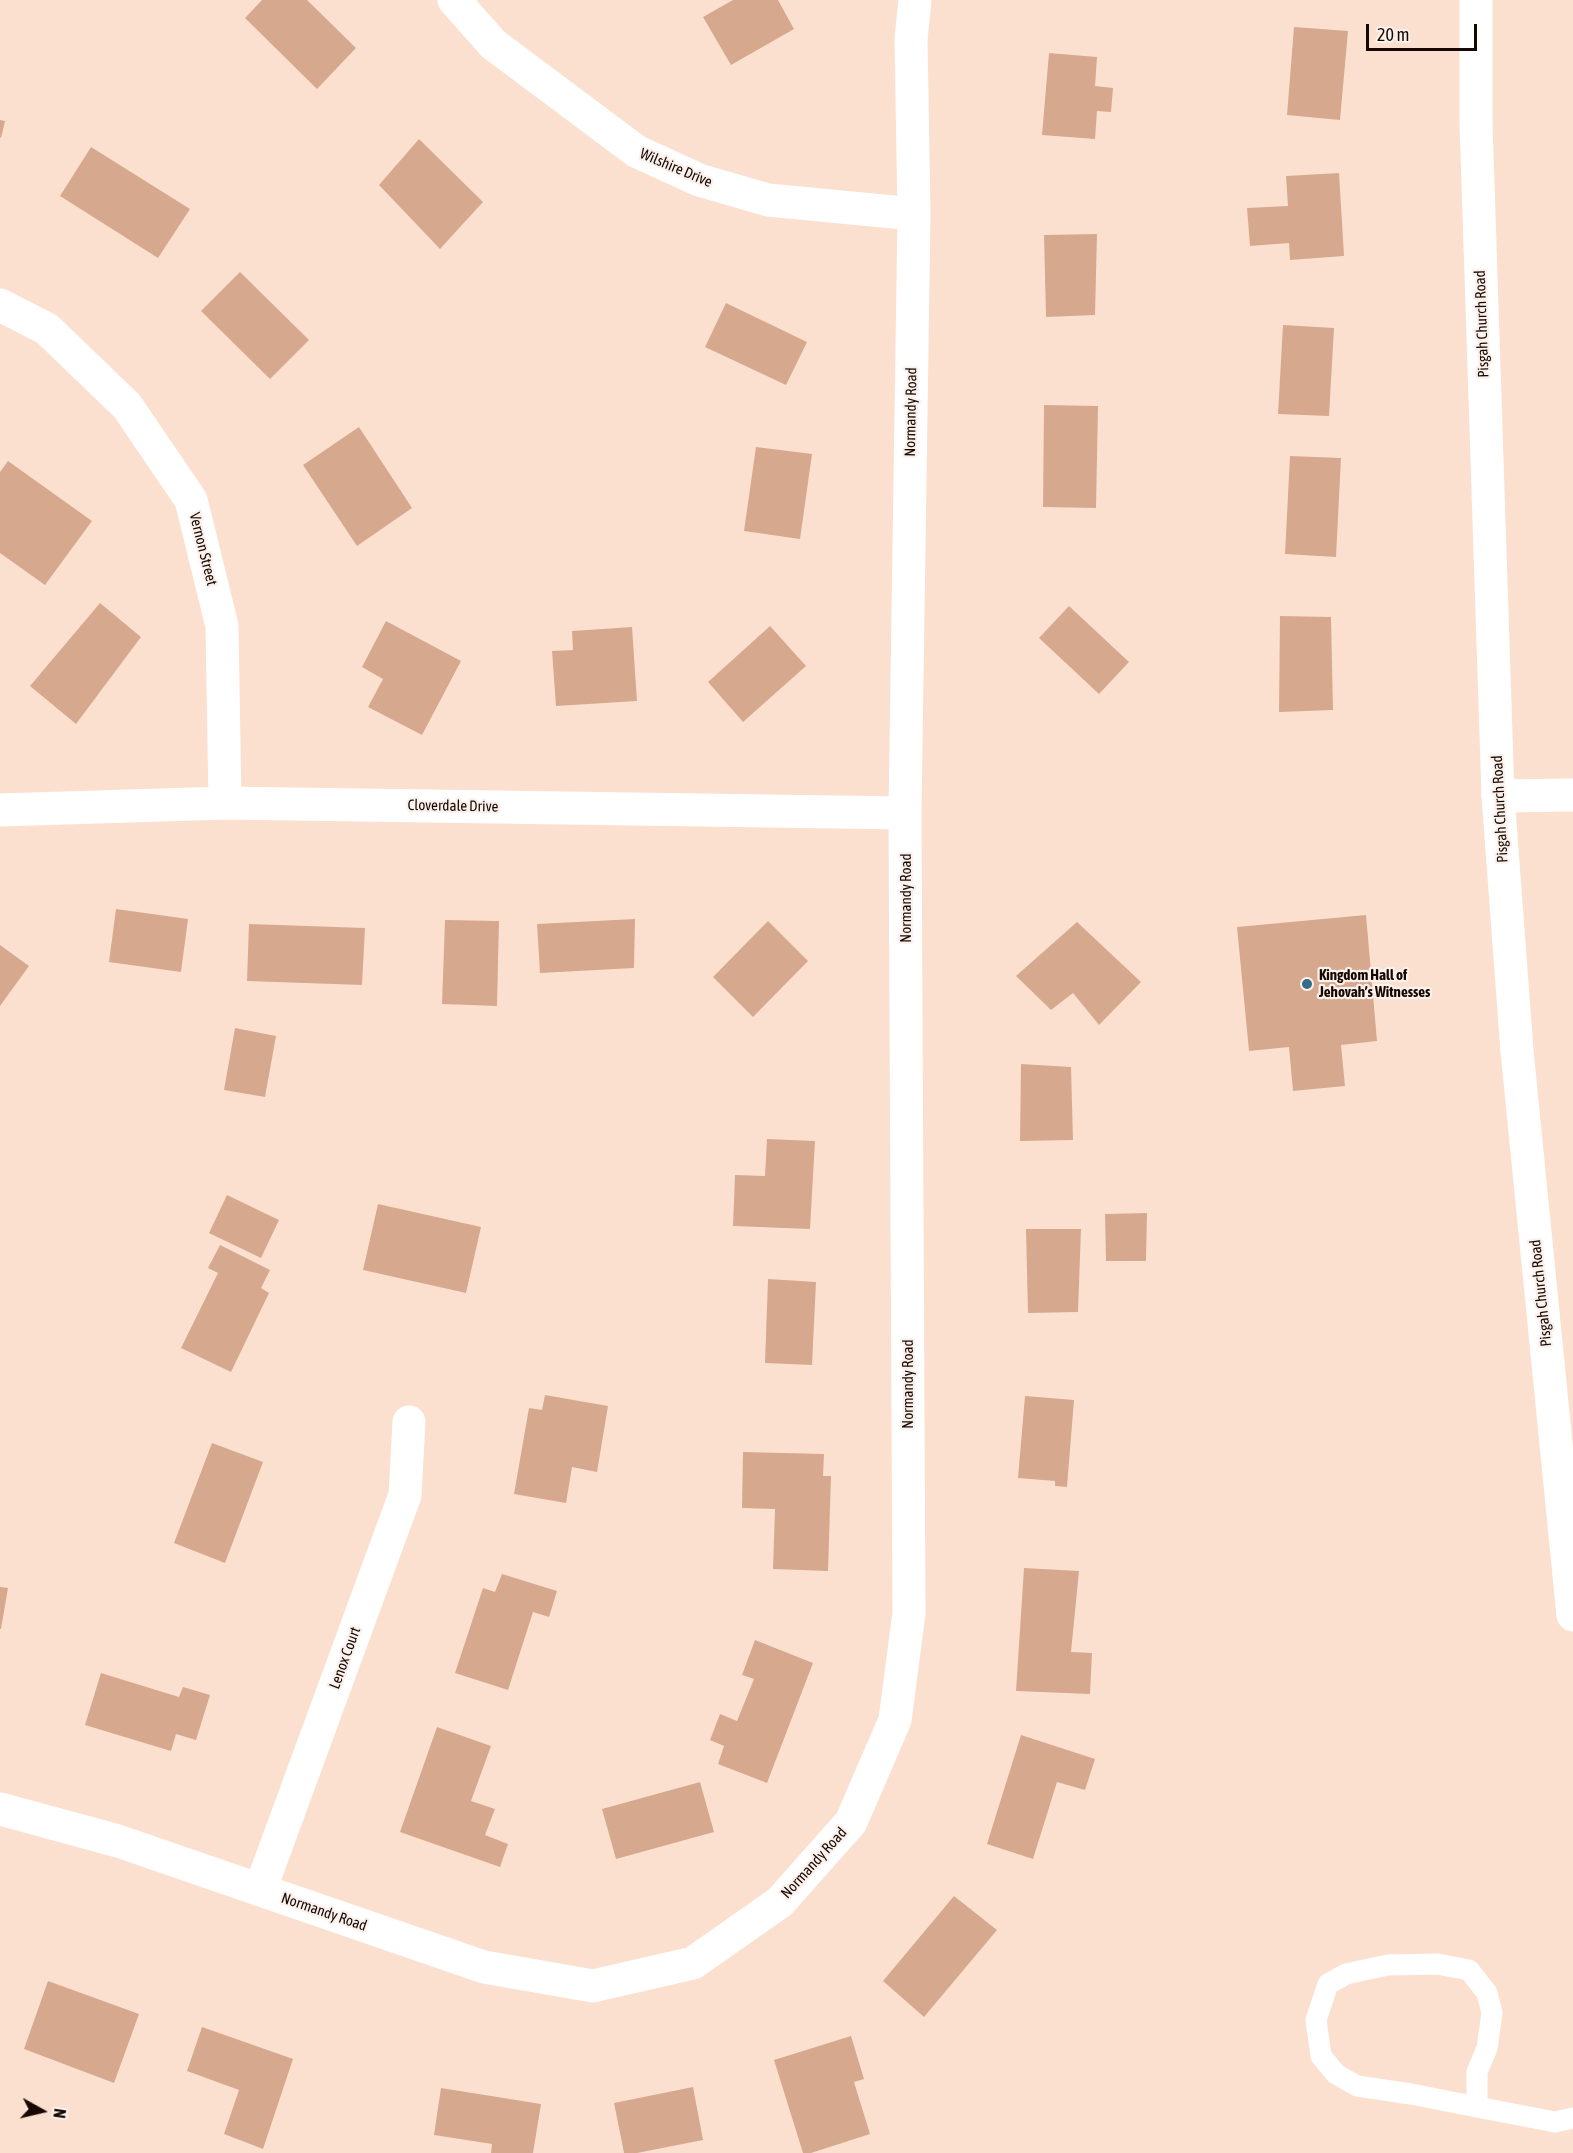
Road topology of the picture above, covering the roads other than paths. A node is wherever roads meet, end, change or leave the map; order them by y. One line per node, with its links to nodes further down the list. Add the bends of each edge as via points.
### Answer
1 (454, 0): 4 (street, Wilshire Drive, via 493,44 636,151 699,180 768,200)
2 (915, 0): 4 (street, Normandy Road, via 911,39)
3 (1476, 0): 7 (street, Pisgah Church Road, via 1476,135)
4 (914, 214): 10 (street, Normandy Road)
5 (0, 305): 8 (street, Vernon Street, via 47,329 128,406 190,500 222,626)
6 (1573, 795): 7 (street)
7 (1498, 796): 12 (street, Pisgah Church Road, via 1517,1051)
8 (225, 803): 9 (street, Cloverdale Drive); 10 (street, Cloverdale Drive)
9 (0, 810)
10 (905, 813): 14 (street, Normandy Road, via 909,1613 895,1720 851,1822 780,1902 693,1964 593,1986 484,1967)
11 (409, 1422): 14 (street, Lenox Court, via 405,1494)
12 (1573, 1616)
13 (0, 1809): 14 (street, Normandy Road, via 118,1841)
14 (260, 1890)
15 (1477, 2107): 15 (lane, via 1357,2086 1336,2074 1321,2056 1316,2020 1328,1984 1346,1974 1388,1965 1437,1964 1469,1970 1486,1993 1492,2013 1487,2048 1477,2072); 16 (lane, via 1555,2122)
16 (1573, 2118)

